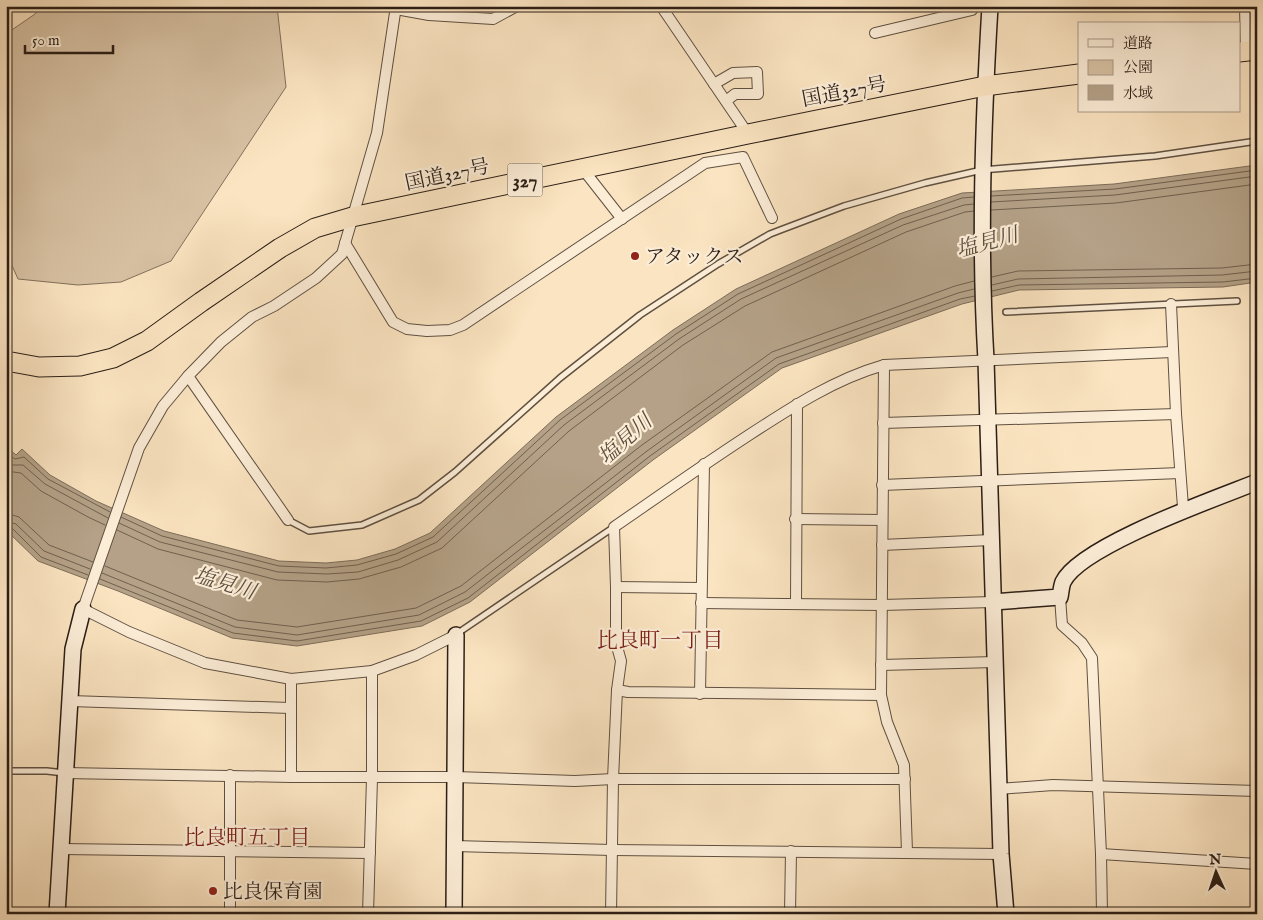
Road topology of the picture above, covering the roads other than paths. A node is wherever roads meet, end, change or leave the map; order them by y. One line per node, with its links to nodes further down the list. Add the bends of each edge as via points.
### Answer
1 (517, 6): 4 (street, via 493,19)
2 (661, 6): 10 (street)
3 (1245, 6): 8 (street)
4 (396, 8): 17 (street, via 377,132)
5 (971, 8): 6 (street); 7 (street)
6 (989, 8): 11 (street)
7 (875, 33)
8 (1247, 51)
9 (1078, 74): 11 (highway, 国道327号 / 327)
10 (714, 84): 12 (street); 12 (street, via 733,73 757,72 758,94 735,94)
11 (985, 86): 13 (highway, 国道327号 / 327); 16 (street)
12 (726, 101): 13 (street)
13 (748, 134): 15 (highway, 国道327号 / 327)
14 (1257, 141): 16 (lane, via 1155,156)
15 (582, 168): 17 (highway, 国道327号 / 327); 19 (street)
16 (981, 174): 25 (street); 40 (lane, via 925,183 844,206 770,234 718,264 604,342 419,500 362,525 308,532)
17 (352, 217): 20 (street); 26 (highway, 国道327号 / 327, via 315,228 280,248 147,341 113,358 80,366 38,367)
18 (772, 218): 19 (street, via 743,157 704,163)
19 (622, 219): 20 (street, via 463,326 450,330 407,329 393,322)
20 (345, 243): 28 (street, via 342,254 316,278 252,317)
21 (1237, 301): 22 (lane)
22 (1171, 304): 23 (lane); 24 (street)
23 (1006, 312)
24 (1172, 352): 25 (street); 30 (street)
25 (986, 360): 27 (street); 31 (street)
26 (6, 361)
27 (884, 365): 29 (street, via 860,372); 32 (street)
28 (188, 376): 40 (street); 52 (street, via 163,406 139,448)
29 (797, 404): 33 (street); 39 (street)
30 (1176, 414): 31 (street); 34 (street)
31 (987, 420): 32 (street); 35 (street)
32 (883, 423): 37 (street)
33 (704, 464): 42 (street); 46 (street)
34 (1180, 473): 35 (street); 38 (street)
35 (989, 481): 37 (street); 43 (street)
36 (1257, 482): 38 (street)
37 (882, 485): 41 (street)
38 (1185, 509): 47 (street, via 1104,548 1077,566 1063,582)
39 (795, 519): 41 (street); 50 (street)
40 (288, 520)
41 (882, 520): 44 (street)
42 (614, 527): 45 (street); 53 (lane)
43 (991, 540): 44 (street); 48 (street)
44 (882, 545): 51 (street)
45 (616, 587): 46 (street); 58 (street, via 616,643 621,661)
46 (701, 588): 49 (street)
47 (1060, 598): 48 (street); 71 (street, via 1062,625 1082,643 1092,658)
48 (993, 602): 51 (street); 54 (street)
49 (701, 603): 50 (street); 59 (street)
50 (796, 604): 51 (street)
51 (882, 606): 55 (street)
52 (83, 609): 57 (street, via 205,663); 61 (street, via 73,649)
53 (456, 635): 56 (street, via 416,655); 67 (street)
54 (995, 662): 55 (street); 72 (street)
55 (882, 665): 60 (street)
56 (372, 670): 57 (street); 68 (street)
57 (291, 679): 62 (street)
58 (617, 690): 59 (street); 69 (street)
59 (700, 694): 60 (street)
60 (881, 695): 70 (street, via 887,722 904,765)
61 (70, 701): 62 (street); 64 (street)
62 (290, 708): 66 (street)
63 (6, 772): 64 (lane)
64 (65, 773): 65 (street); 75 (street)
65 (230, 775): 66 (street); 77 (street)
66 (291, 777): 68 (street)
67 (455, 777): 68 (street); 69 (street); 74 (street)
68 (372, 778): 80 (street)
69 (613, 779): 70 (street); 76 (street)
70 (905, 779): 79 (street)
71 (1098, 785): 72 (street); 73 (street); 82 (street)
72 (999, 789): 81 (street)
73 (1257, 791)
74 (454, 846): 76 (street); 87 (street)
75 (61, 849): 77 (street); 84 (street)
76 (612, 850): 78 (street); 88 (street)
77 (229, 851): 80 (street); 85 (street)
78 (791, 851): 79 (street); 89 (street)
79 (907, 852): 81 (street)
80 (370, 853): 86 (street)
81 (1001, 854): 90 (street)
82 (1101, 854): 83 (street); 91 (street)
83 (1257, 864)
84 (58, 914)
85 (230, 914)
86 (368, 914)
87 (454, 914)
88 (611, 914)
89 (790, 914)
90 (1006, 914)
91 (1102, 914)

